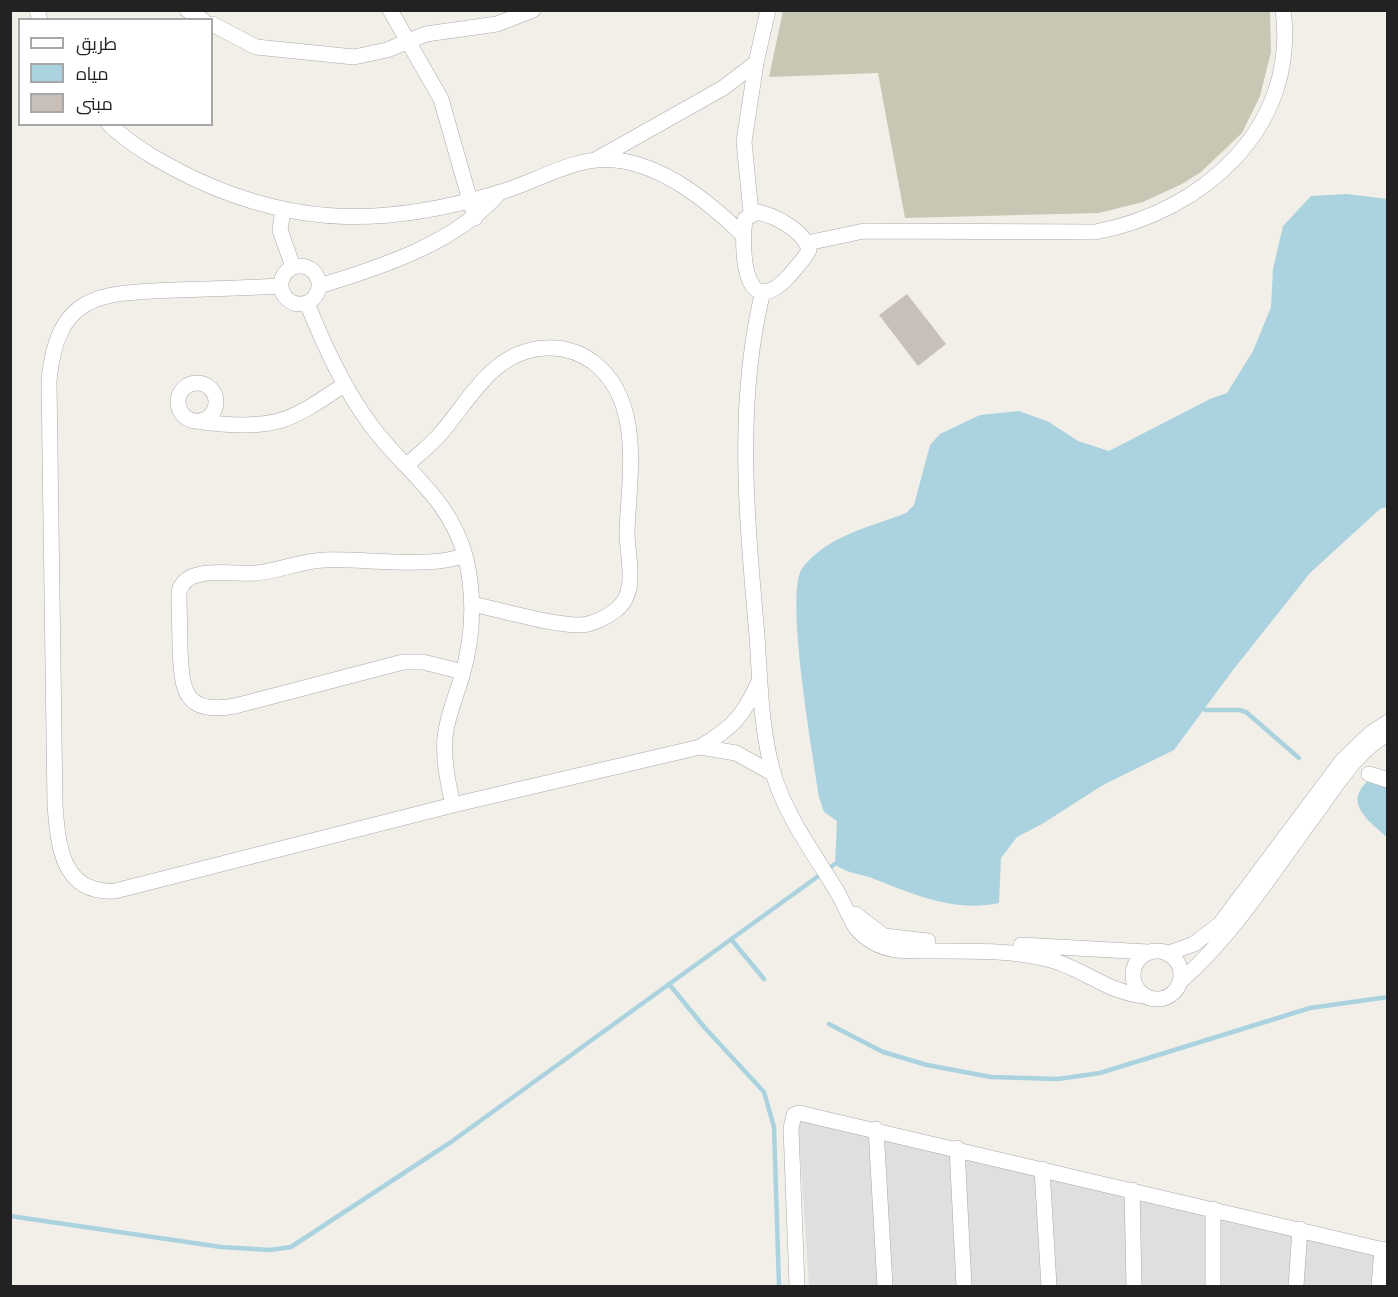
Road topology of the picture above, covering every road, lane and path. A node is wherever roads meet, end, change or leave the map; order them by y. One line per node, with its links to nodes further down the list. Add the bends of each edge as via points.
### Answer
1 (187, 10): 6 (street)
2 (390, 10): 8 (street)
3 (533, 10): 8 (street, via 497,24 436,32)
4 (768, 10): 9 (street)
5 (1283, 10): 18 (street, via 1283,63 1275,95 1256,134 1228,166 1161,210 1126,225 1085,232 864,231)
6 (200, 18)
7 (213, 25): 8 (street, via 256,47 334,57 377,53)
8 (406, 41): 13 (street, via 441,99)
9 (756, 63): 11 (street, via 723,88); 15 (street, via 743,149)
10 (112, 126): 14 (street, via 181,172)
11 (594, 160): 12 (street); 17 (street, via 629,162 660,174 714,208)
12 (500, 192): 13 (street); 16 (street)
13 (469, 200): 14 (street, via 398,216 324,216); 16 (street)
14 (283, 210): 19 (street, via 280,230)
15 (751, 213): 17 (street, via 745,219); 18 (street, via 772,217 804,237)
16 (475, 218): 21 (street, via 405,255)
17 (743, 235): 22 (street, via 746,275 750,283)
18 (807, 243): 22 (street, via 806,257 776,288)
19 (292, 267): 20 (street, via 285,273); 21 (street, via 311,269)
20 (281, 286): 23 (street, via 291,302); 39 (street, via 111,293 80,308 55,342 49,381 60,851 70,871 85,886 115,891)
21 (319, 286): 23 (street)
22 (763, 291): 32 (street, via 749,368 744,482)
23 (307, 303): 24 (street)
24 (344, 385): 27 (street, via 283,419); 28 (street, via 378,435)
25 (215, 404): 26 (street, via 209,416); 26 (street, via 212,391 205,385 184,388 179,396 179,409 188,419); 27 (street)
26 (197, 421): 27 (street)
27 (233, 424)
28 (408, 464): 29 (street, via 457,528); 30 (street, via 440,434 496,366 525,351 547,348 578,353 605,373 618,391 630,449 630,586 625,600 609,615 580,625)
29 (465, 555): 30 (street); 31 (street, via 444,561 323,560 256,573 194,575 183,581 179,592 181,680 186,695 195,704 235,706 403,662 423,662)
30 (472, 604): 31 (street)
31 (463, 672): 39 (street, via 445,735)
32 (760, 680): 35 (street, via 750,705 735,724); 36 (street)
33 (1388, 722): 42 (street, via 1357,745 1331,774 1220,924 1194,944)
34 (1388, 734): 43 (street, via 1371,745 1345,775 1243,912)
35 (700, 747): 36 (street, via 736,753); 39 (street)
36 (774, 774): 40 (street, via 816,859)
37 (1369, 774): 38 (street)
38 (1388, 780)
39 (453, 805)
40 (843, 902): 41 (street, via 866,925 893,938); 44 (street, via 863,936 888,949 1037,956 1072,967 1116,991)
41 (1148, 952): 42 (street); 44 (street, via 1136,963 1133,974 1137,989)
42 (1169, 953): 43 (street, via 1179,965)
43 (1181, 981): 44 (street, via 1167,997)
44 (1146, 996)
45 (876, 1129): 46 (street); 52 (street, via 805,1113 794,1115 791,1128); 53 (street)
46 (957, 1148): 47 (street); 54 (street)
47 (1042, 1168): 48 (street); 55 (street)
48 (1132, 1190): 49 (street); 56 (street)
49 (1213, 1209): 50 (street); 57 (street)
50 (1300, 1229): 51 (street); 58 (street)
51 (1385, 1250): 59 (street)
52 (797, 1287)
53 (885, 1287)
54 (964, 1287)
55 (1049, 1287)
56 (1134, 1287)
57 (1213, 1287)
58 (1296, 1287)
59 (1379, 1287)

